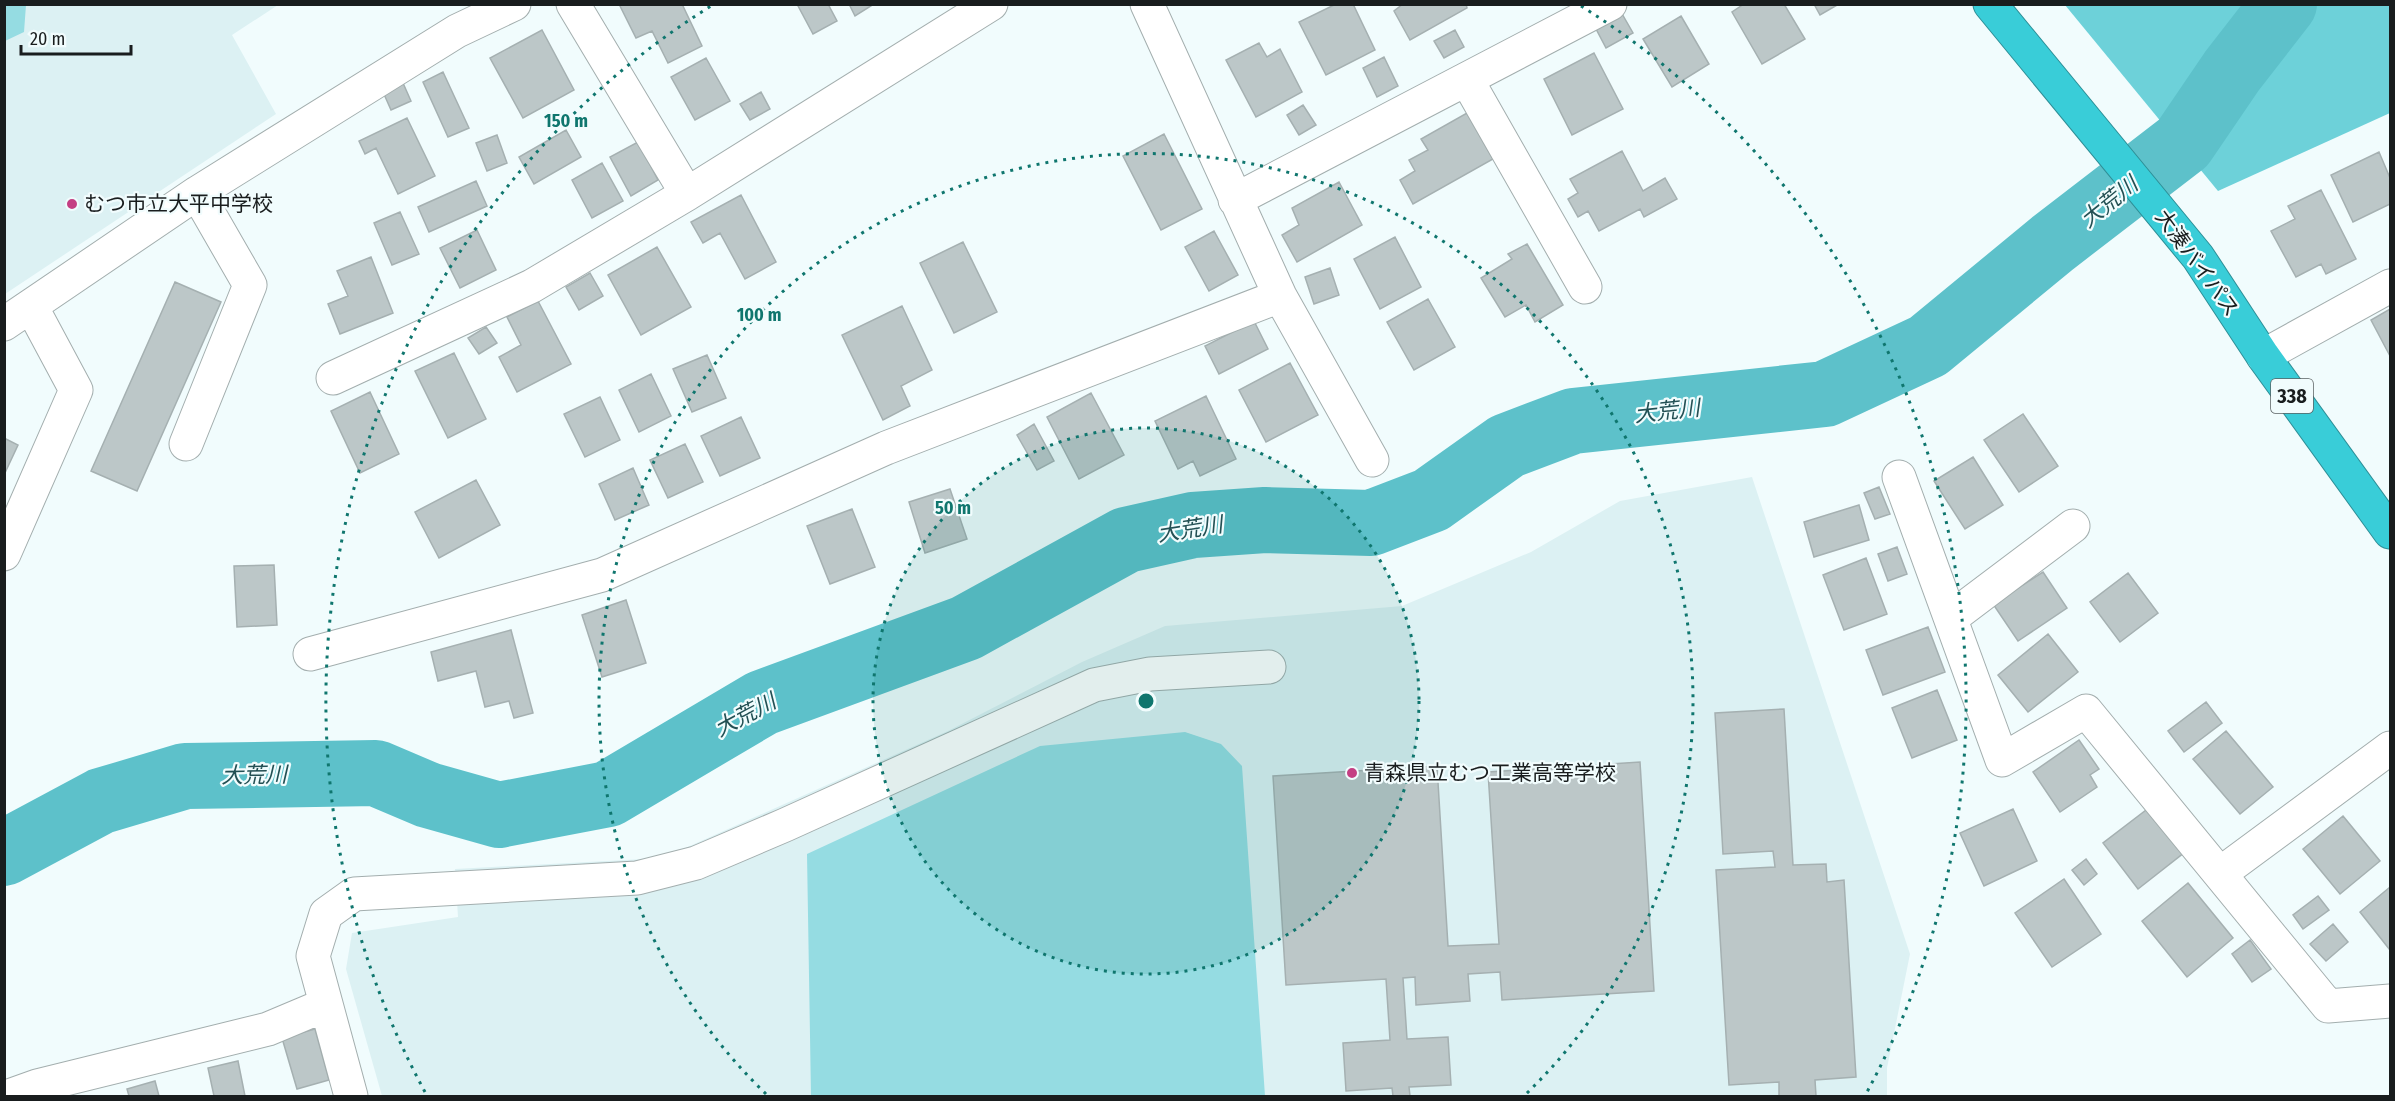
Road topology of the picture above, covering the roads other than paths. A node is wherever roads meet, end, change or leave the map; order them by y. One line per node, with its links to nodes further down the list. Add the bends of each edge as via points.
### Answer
1 (514, 4): 7 (street)
2 (573, 4): 10 (street)
3 (991, 4): 10 (street)
4 (1147, 4): 11 (street)
5 (1610, 4): 8 (street)
6 (1990, 4): 17 (highway, 大湊バイパス / 338, via 2198,257)
7 (452, 17): 9 (street)
8 (1467, 81): 11 (street); 13 (street)
9 (197, 193): 15 (street); 19 (street, via 250,285)
10 (687, 194): 18 (street, via 532,286)
11 (1235, 200): 14 (street)
12 (2391, 286): 17 (street)
13 (1585, 287)
14 (1280, 296): 20 (street); 26 (street, via 886,448 602,575)
15 (31, 306): 16 (street); 24 (street, via 76,390)
16 (4, 324)
17 (2263, 356): 23 (highway, 大湊バイパス / 338)
18 (333, 378)
19 (186, 444)
20 (1372, 460)
21 (1899, 477): 25 (street)
22 (2073, 526): 25 (street)
23 (2391, 531)
24 (4, 554)
25 (1951, 618): 29 (street, via 2002,760 2086,711)
26 (310, 654)
27 (1269, 667): 31 (street, via 1150,674 1094,685 765,834 696,863 637,878 354,894 326,914 312,956)
28 (2391, 748): 29 (street)
29 (2221, 873): 30 (street, via 2328,1006)
30 (2391, 1001)
31 (325, 1005): 32 (street, via 268,1029); 33 (street)
32 (9, 1096)
33 (351, 1096)

